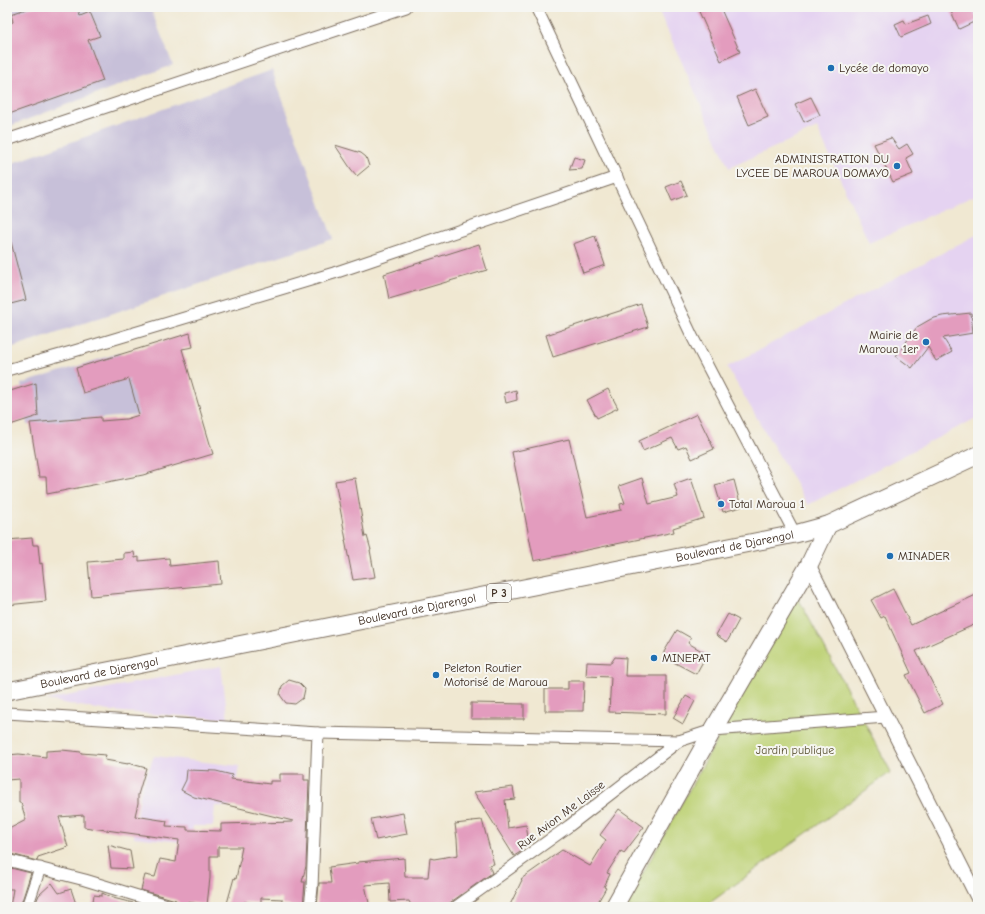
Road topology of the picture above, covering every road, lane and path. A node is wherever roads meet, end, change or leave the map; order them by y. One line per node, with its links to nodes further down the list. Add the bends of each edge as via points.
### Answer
1 (406, 7): 3 (street)
2 (536, 7): 4 (street)
3 (7, 140)
4 (617, 177): 5 (street, via 334,273); 8 (street, via 693,338)
5 (7, 370)
6 (978, 455): 7 (main road, Boulevard de Djarengol / P 3)
7 (828, 525): 8 (main road, Boulevard de Djarengol / P 3); 9 (main road)
8 (795, 534): 10 (main road, Boulevard de Djarengol / P 3)
9 (808, 565): 12 (street); 13 (main road)
10 (7, 691)
11 (7, 713): 14 (street)
12 (886, 717): 13 (street); 18 (street)
13 (713, 730): 15 (street); 23 (main road)
14 (318, 733): 15 (street); 21 (street)
15 (679, 742): 22 (street, Rue Avion Me Laisse, via 569,826)
16 (7, 860): 17 (street)
17 (40, 868): 19 (street); 20 (street)
18 (978, 899)
19 (27, 907)
20 (174, 907)
21 (310, 907)
22 (456, 907)
23 (614, 907)

